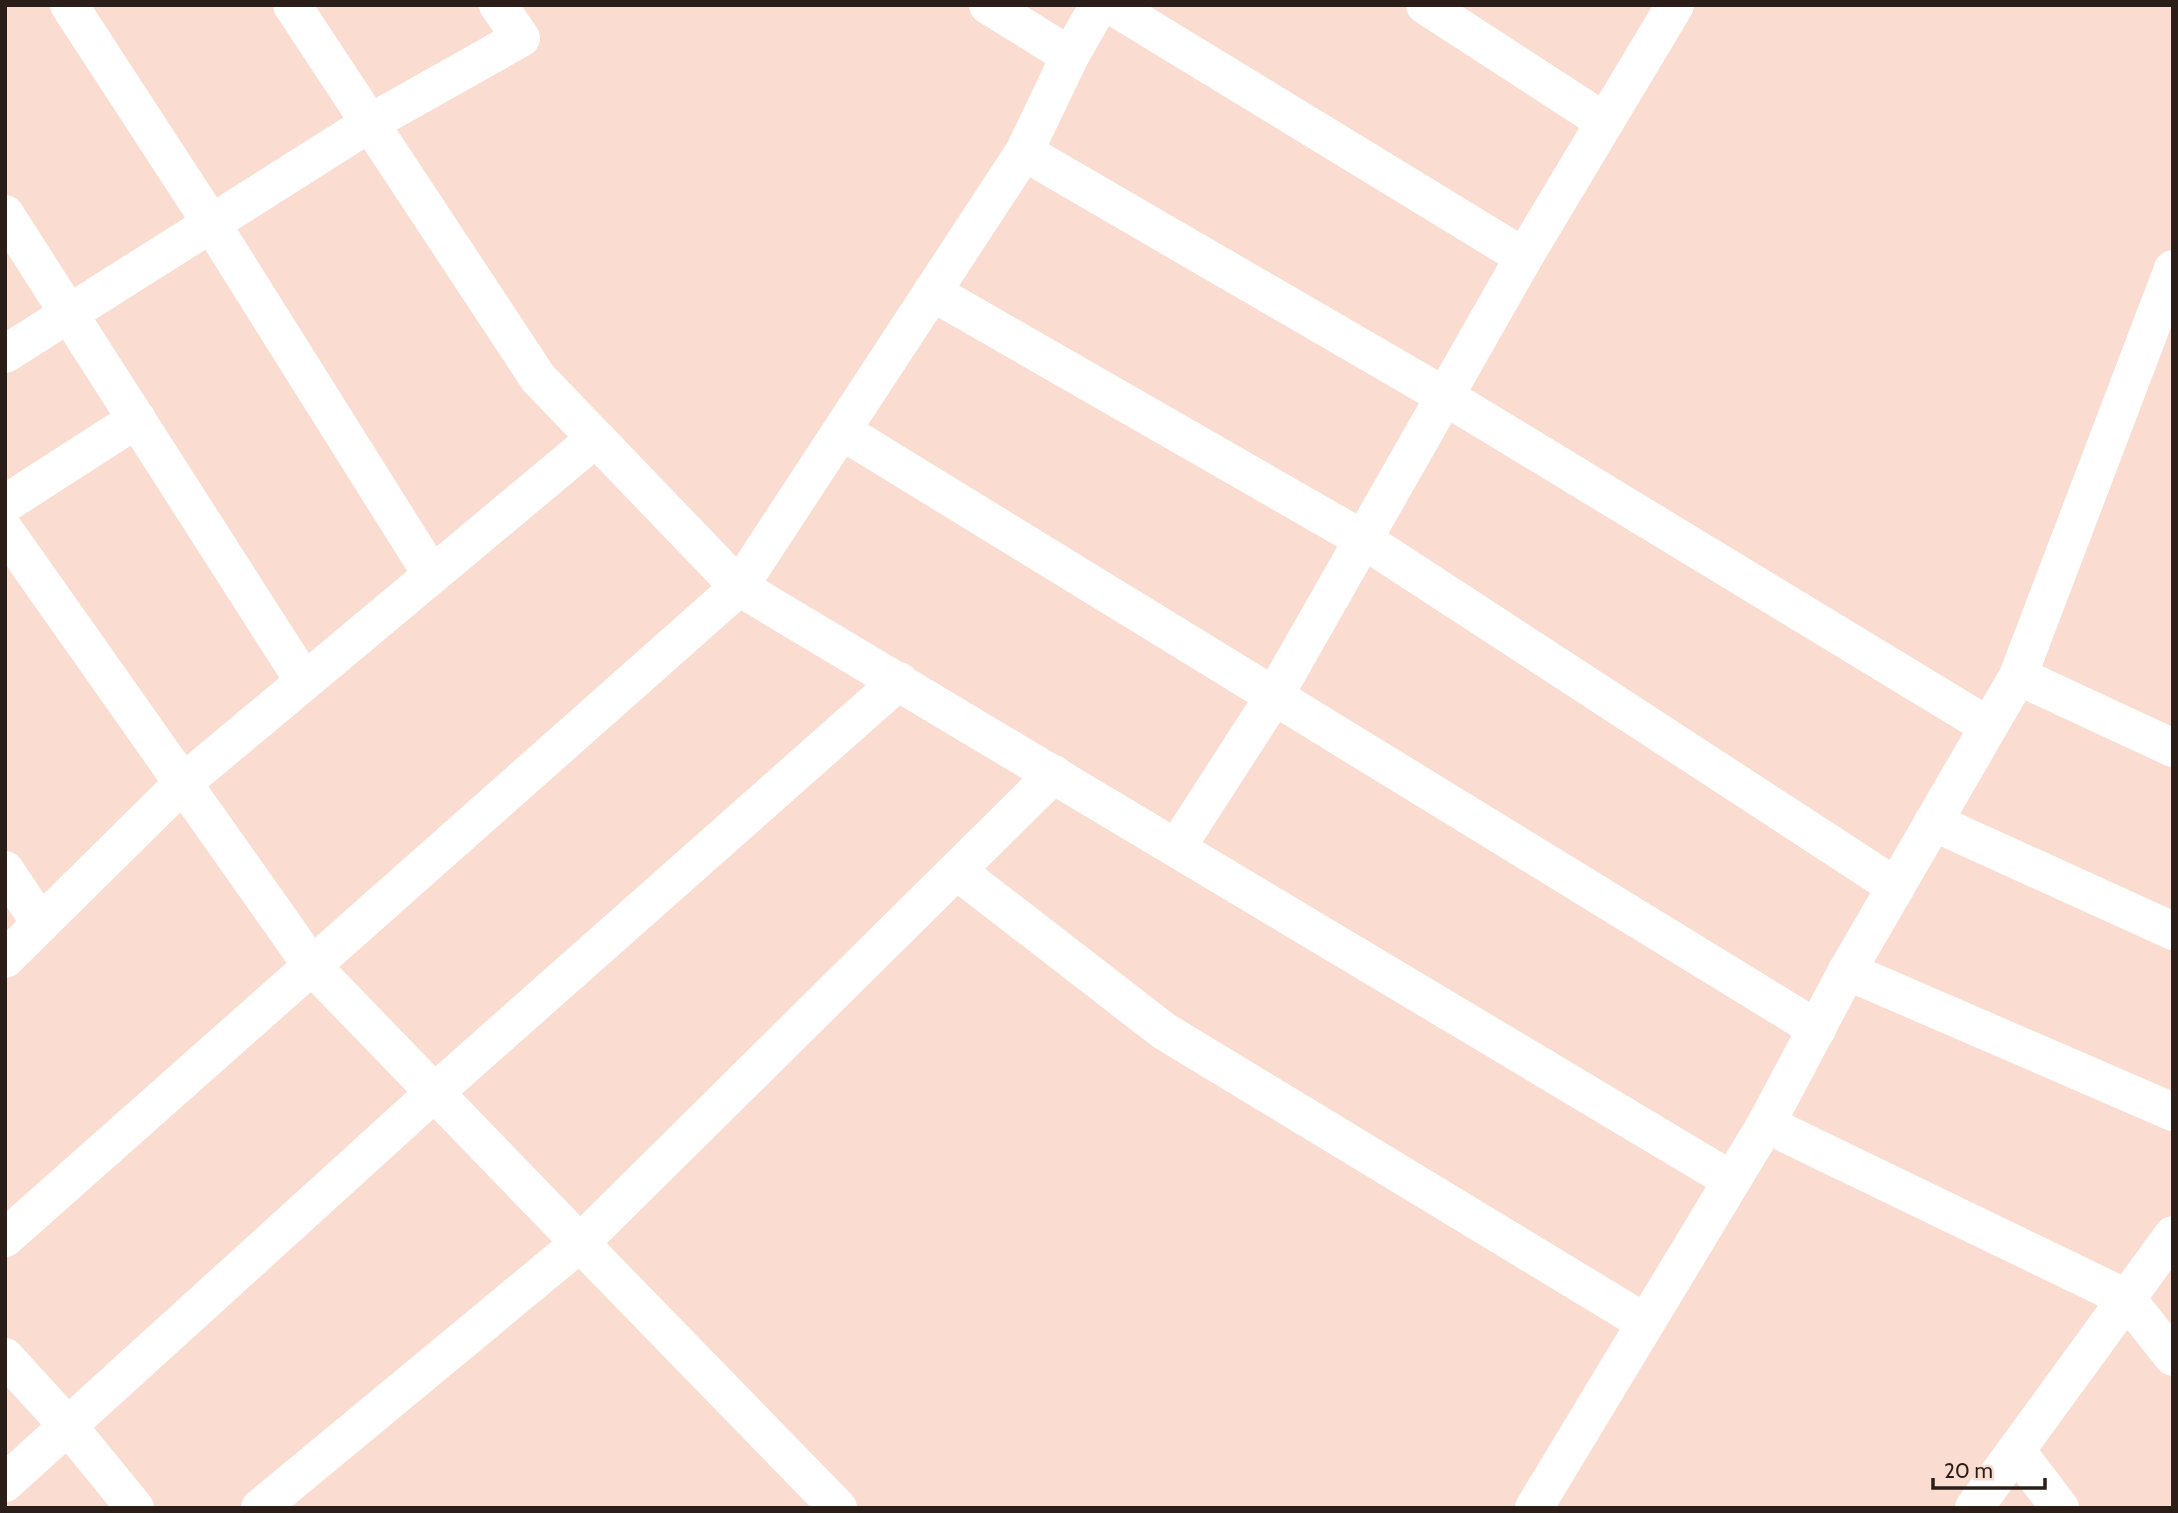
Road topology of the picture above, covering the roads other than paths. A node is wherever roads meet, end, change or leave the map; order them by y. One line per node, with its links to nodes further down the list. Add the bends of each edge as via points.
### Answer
1 (69, 5): 14 (street)
2 (292, 5): 11 (street)
3 (498, 5): 11 (street, via 521,38)
4 (988, 5): 9 (street)
5 (1100, 5): 9 (street)
6 (1111, 5): 15 (street)
7 (1425, 5): 10 (street)
8 (1675, 5): 10 (street)
9 (1070, 56): 12 (street)
10 (1605, 122): 15 (street)
11 (370, 123): 14 (street); 23 (street, via 538,378)
12 (1024, 152): 17 (street); 20 (street)
13 (5, 214): 18 (street)
14 (211, 223): 18 (street); 27 (street)
15 (1524, 257): 20 (street)
16 (2173, 269): 29 (street)
17 (932, 292): 22 (street); 26 (street)
18 (69, 313): 19 (street); 21 (street)
19 (5, 354)
20 (1446, 397): 26 (street); 33 (street)
21 (137, 419): 24 (street); 30 (street)
22 (842, 431): 28 (street); 32 (street)
23 (596, 438): 27 (street); 28 (street)
24 (5, 504)
25 (5, 531): 36 (street)
26 (1364, 540): 32 (street); 41 (street)
27 (432, 575): 30 (street)
28 (739, 587): 31 (street); 45 (street)
29 (2018, 676): 33 (street); 34 (street)
30 (304, 681): 36 (street)
31 (899, 681): 35 (street); 48 (street)
32 (1273, 698): 38 (street); 47 (street)
33 (1988, 726): 37 (street)
34 (2173, 748)
35 (1054, 774): 38 (street); 40 (street)
36 (183, 783): 42 (street); 45 (street)
37 (1933, 822): 41 (street); 43 (street)
38 (1177, 847): 51 (street)
39 (5, 870): 42 (street)
40 (957, 870): 54 (street); 56 (street, via 1164,1031)
41 (1896, 887): 46 (street)
42 (41, 924): 44 (street)
43 (2173, 931)
44 (5, 959)
45 (312, 966): 48 (street); 53 (street)
46 (1847, 971): 47 (street); 49 (street)
47 (1817, 1029): 50 (street)
48 (435, 1093): 54 (street); 59 (street)
49 (2173, 1112)
50 (1766, 1124): 51 (street); 55 (street)
51 (1731, 1180): 56 (street)
52 (2173, 1235): 55 (street)
53 (5, 1238)
54 (580, 1243): 63 (street); 64 (street)
55 (2126, 1298): 58 (street); 60 (street)
56 (1644, 1322): 65 (street)
57 (5, 1357): 59 (street)
58 (2173, 1357)
59 (68, 1426): 61 (street); 62 (street)
60 (2016, 1450): 66 (street); 67 (street)
61 (5, 1483)
62 (135, 1508)
63 (260, 1508)
64 (838, 1508)
65 (1534, 1508)
66 (1974, 1508)
67 (2060, 1508)

